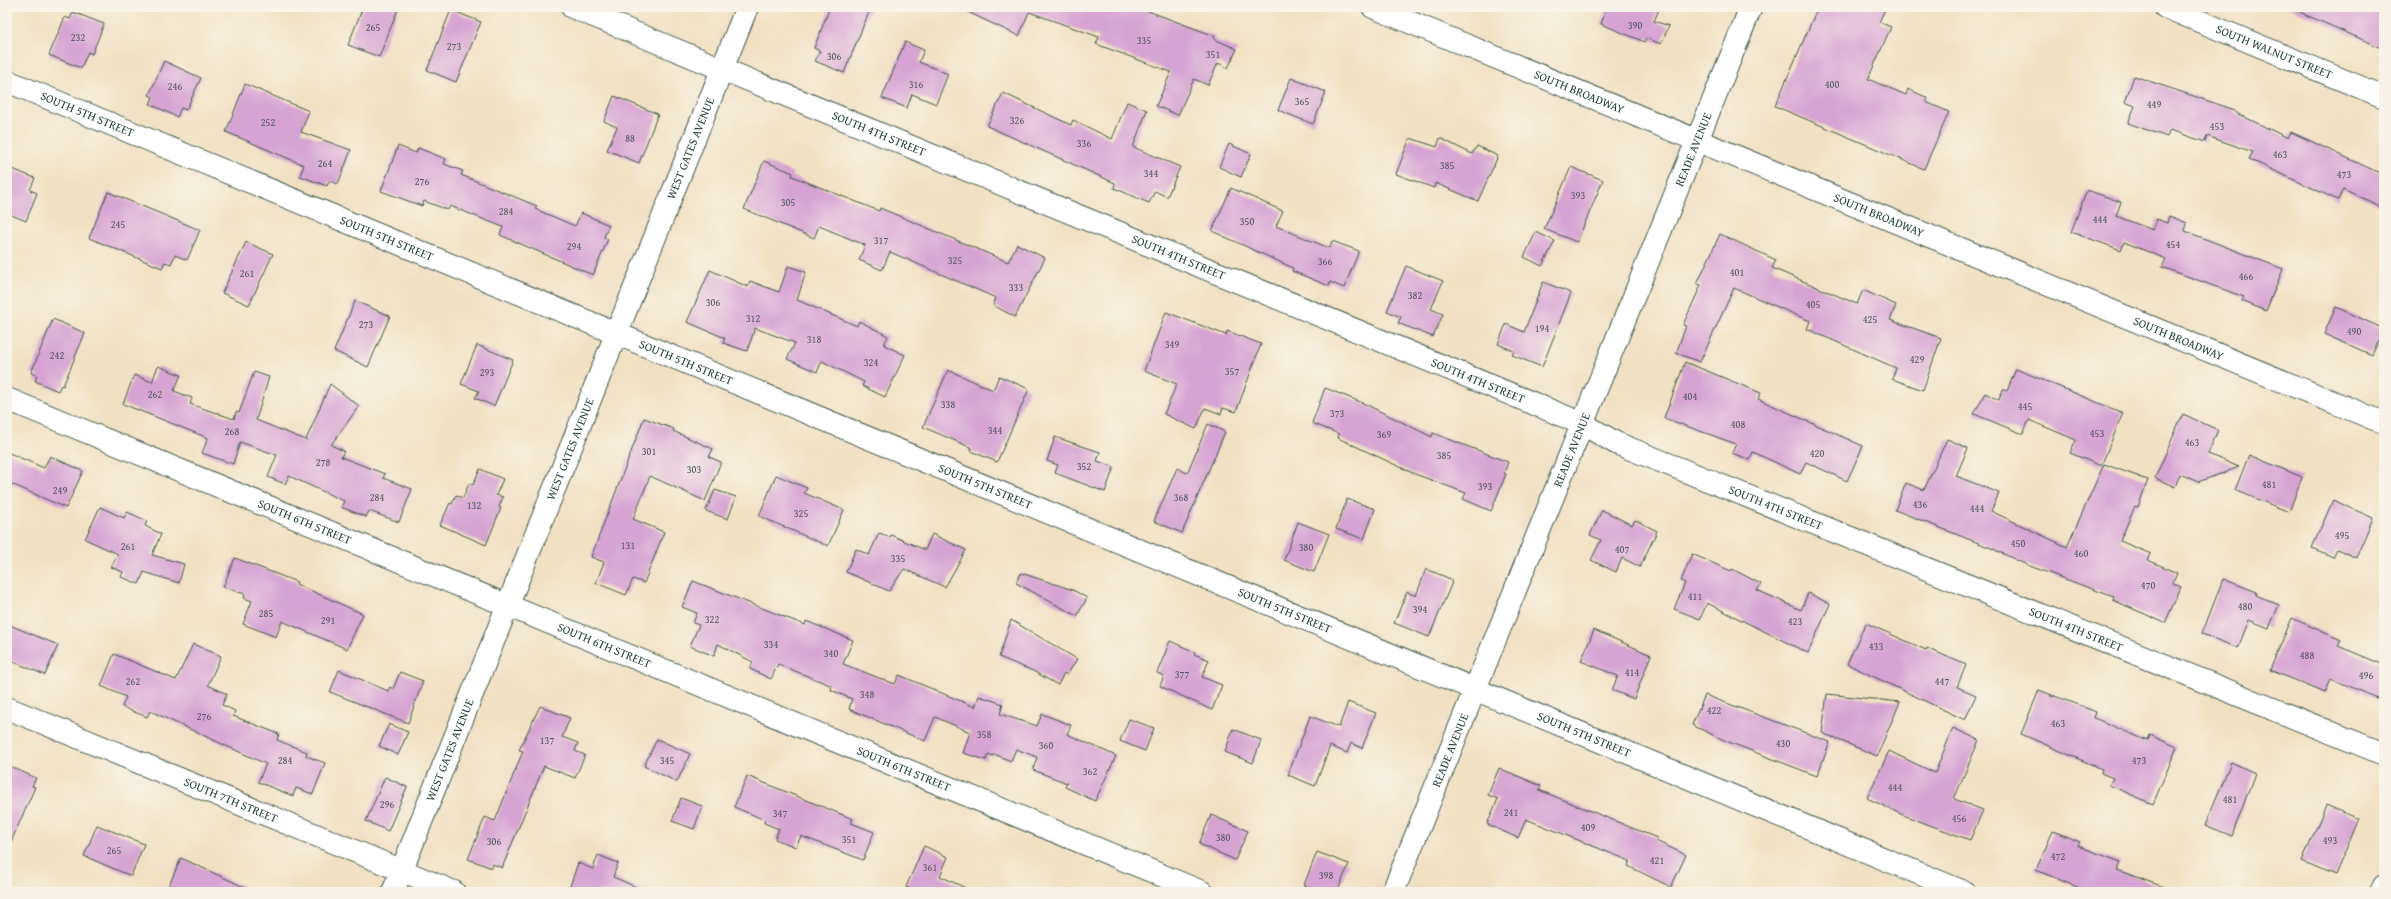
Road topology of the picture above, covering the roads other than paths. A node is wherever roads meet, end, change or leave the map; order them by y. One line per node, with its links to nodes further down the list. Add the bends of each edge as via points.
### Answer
1 (572, 7): 6 (street, SOUTH 4TH STREET)
2 (748, 7): 6 (street, WEST GATES AVENUE)
3 (1373, 7): 9 (street, SOUTH BROADWAY)
4 (1752, 7): 9 (street, READE AVENUE)
5 (2165, 7): 8 (street, SOUTH WALNUT STREET)
6 (722, 70): 10 (street, WEST GATES AVENUE); 13 (street, SOUTH 4TH STREET)
7 (7, 81): 10 (street, SOUTH 5TH STREET)
8 (2384, 97)
9 (1698, 142): 12 (street, SOUTH BROADWAY); 13 (street, READE AVENUE)
10 (617, 333): 14 (street, WEST GATES AVENUE); 15 (street, SOUTH 5TH STREET)
11 (7, 399): 14 (street, SOUTH 6TH STREET)
12 (2384, 423)
13 (1583, 424): 15 (street, READE AVENUE); 17 (street, SOUTH 4TH STREET, via 1616,443)
14 (508, 605): 18 (street, WEST GATES AVENUE); 22 (street, SOUTH 6TH STREET)
15 (1475, 691): 23 (street, READE AVENUE); 24 (street, SOUTH 5TH STREET)
16 (7, 708): 18 (street, SOUTH 7TH STREET)
17 (2384, 754)
18 (402, 870): 20 (street, WEST GATES AVENUE); 21 (street, SOUTH 7TH STREET)
19 (2384, 886): 25 (street)
20 (393, 892)
21 (454, 892)
22 (1202, 892)
23 (1393, 892)
24 (1964, 892)
25 (2381, 892)

